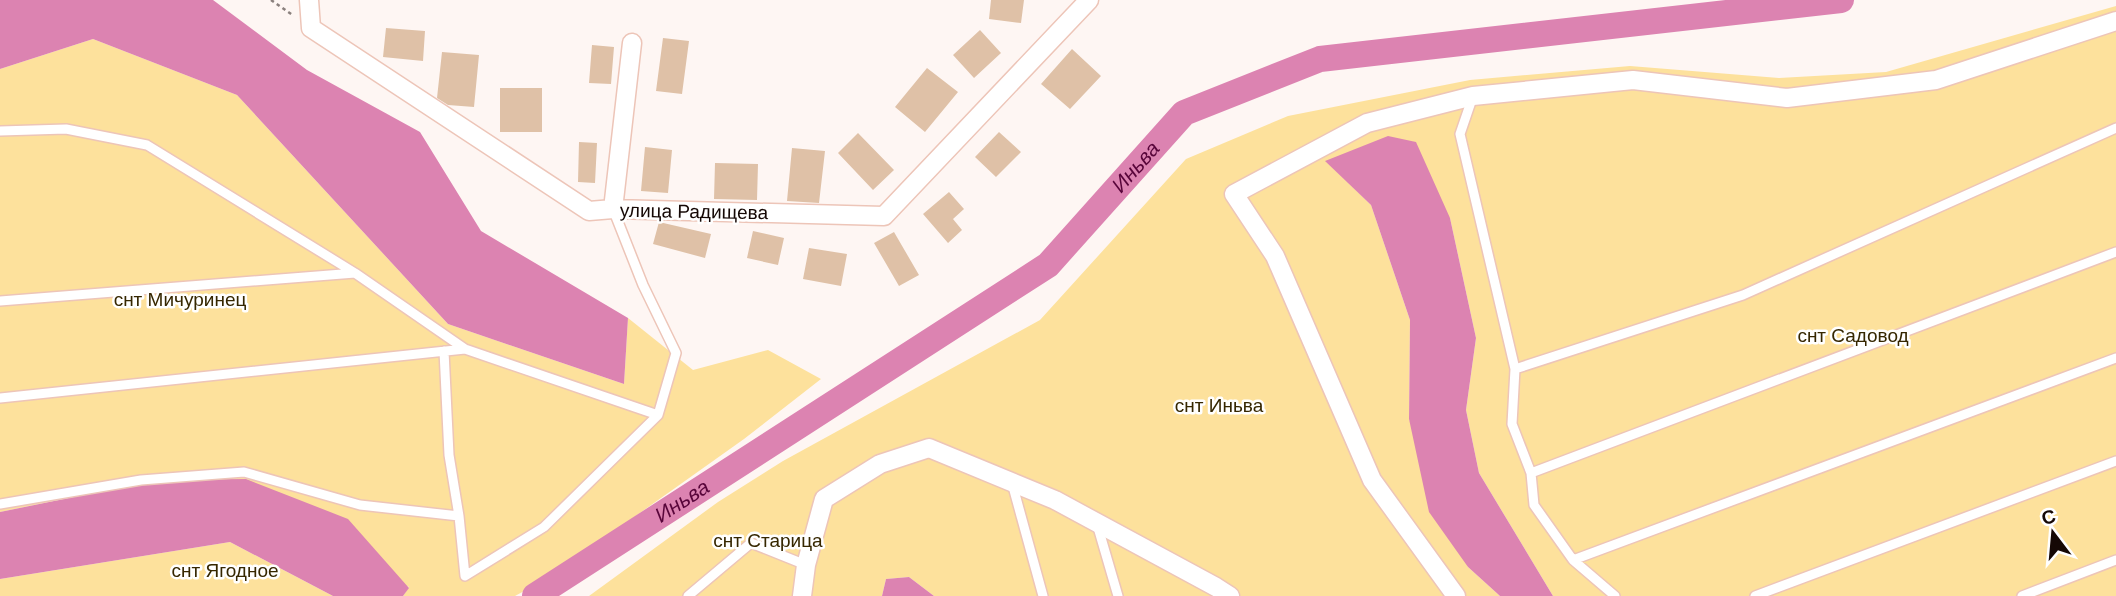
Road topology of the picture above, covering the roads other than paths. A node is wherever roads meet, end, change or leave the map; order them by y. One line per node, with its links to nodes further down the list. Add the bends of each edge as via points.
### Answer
1 (309, 0): 8 (street, улица Радищева, via 311,28 589,211)
2 (1088, 0): 8 (street, улица Радищева, via 884,216)
3 (2116, 21): 5 (street, via 1936,80 1787,98 1633,80)
4 (632, 43): 8 (street)
5 (1473, 96): 15 (lane, via 1460,134); 32 (street, via 1367,122 1234,194 1275,256 1372,480)
6 (2116, 128): 15 (lane, via 1743,295)
7 (0, 131): 10 (lane, via 66,129 147,145)
8 (613, 209): 17 (lane, via 677,353)
9 (2116, 252): 19 (lane)
10 (355, 273): 11 (lane); 12 (lane)
11 (0, 300)
12 (465, 349): 13 (lane); 17 (lane)
13 (444, 351): 16 (lane); 22 (lane, via 449,455)
14 (2116, 358): 25 (lane)
15 (1515, 369): 19 (lane, via 1512,424)
16 (0, 398)
17 (658, 415): 22 (lane, via 544,527 465,576)
18 (2116, 461): 34 (lane)
19 (1531, 473): 25 (lane, via 1534,505)
20 (1012, 482): 23 (street); 26 (street, via 929,448 880,464 824,499); 29 (lane)
21 (0, 505): 22 (lane, via 141,480 244,472 360,505)
22 (459, 516)
23 (1096, 523): 30 (lane); 31 (street)
24 (2116, 560): 35 (lane)
25 (1573, 561): 33 (lane)
26 (806, 565): 27 (lane, via 751,543); 28 (street)
27 (688, 596)
28 (802, 596)
29 (1043, 596)
30 (1118, 596)
31 (1230, 596)
32 (1456, 596)
33 (1615, 596)
34 (1755, 596)
35 (2022, 596)

